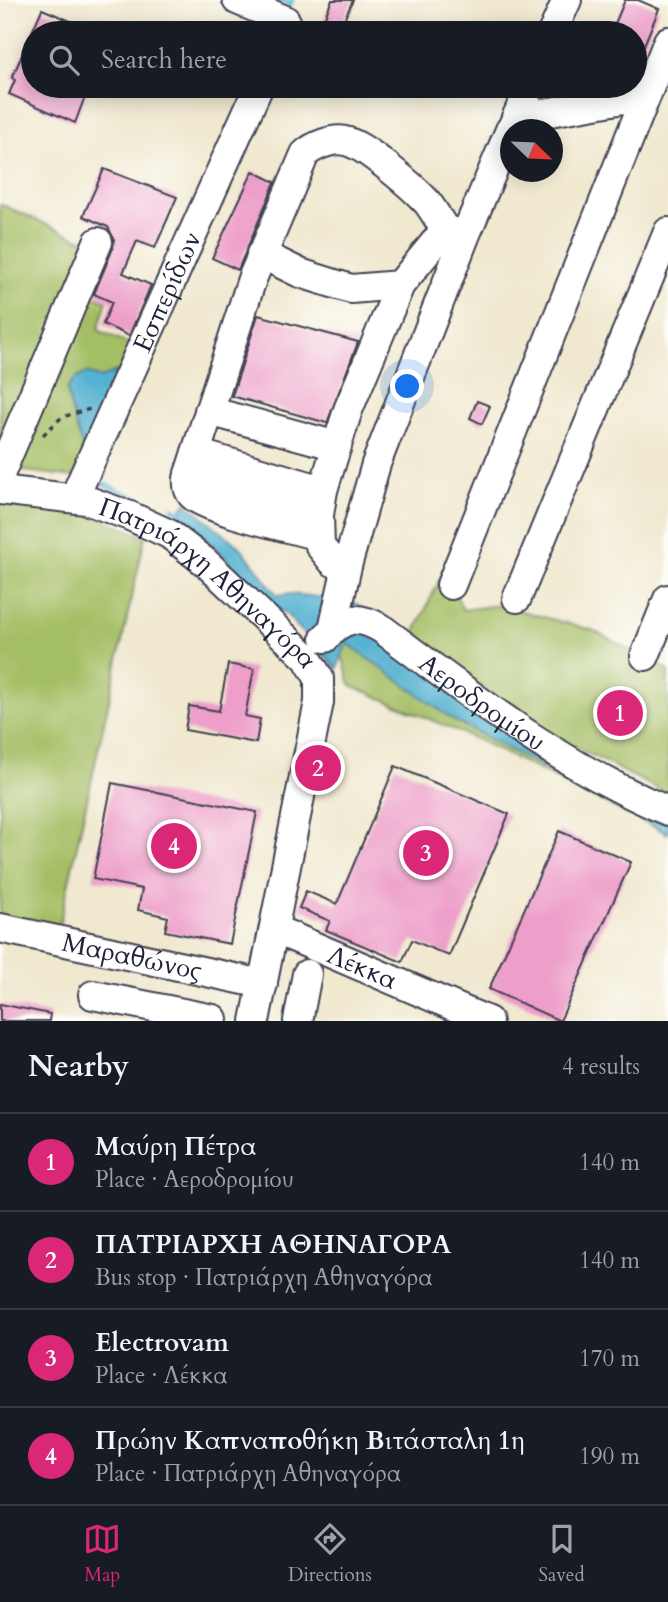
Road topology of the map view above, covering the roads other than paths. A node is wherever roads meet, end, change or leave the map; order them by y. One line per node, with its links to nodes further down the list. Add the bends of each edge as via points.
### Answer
1 (237, 0): 3 (street)
2 (567, 0): 4 (street)
3 (289, 19)
4 (557, 21)
5 (668, 41): 6 (street)
6 (647, 93)
7 (254, 98): 24 (street, Εσπερίδων)
8 (525, 98): 11 (street)
9 (633, 98): 12 (street)
10 (645, 98): 27 (street)
11 (515, 119)
12 (542, 119)
13 (500, 148): 14 (street)
14 (455, 232): 17 (street, via 420,195 359,146 340,140 305,154); 18 (street); 26 (street, via 376,464)
15 (668, 232): 28 (street)
16 (97, 242): 22 (street)
17 (261, 254): 18 (street, via 300,273 351,289); 19 (street)
18 (400, 285): 20 (street)
19 (209, 411): 20 (street); 21 (street)
20 (337, 446): 25 (street)
21 (192, 463): 25 (street); 25 (street, via 187,482 190,492 212,506)
22 (0, 480)
23 (0, 490): 24 (street, Πατριάρχη Αθηναγόρα)
24 (74, 498): 32 (street, Πατριάρχη Αθηναγόρα, via 146,522 178,540)
25 (320, 514): 26 (street, via 322,549 333,562)
26 (347, 566): 30 (street)
27 (452, 585)
28 (517, 598)
29 (668, 599): 31 (street)
30 (333, 629): 32 (street); 33 (street, Αεροδρομίου, via 354,619 366,620 525,735 580,769)
31 (645, 656)
32 (307, 658): 35 (street, Πατριάρχη Αθηναγόρα, via 317,674 320,700)
33 (668, 811)
34 (0, 928): 38 (street, Μαραθώνος)
35 (274, 929): 38 (street, Πατριάρχη Αθηναγόρα); 40 (street, Λέκκα)
36 (307, 974): 39 (street)
37 (93, 995): 38 (street)
38 (240, 1012): 39 (street)
39 (299, 1018)
40 (488, 1021)

